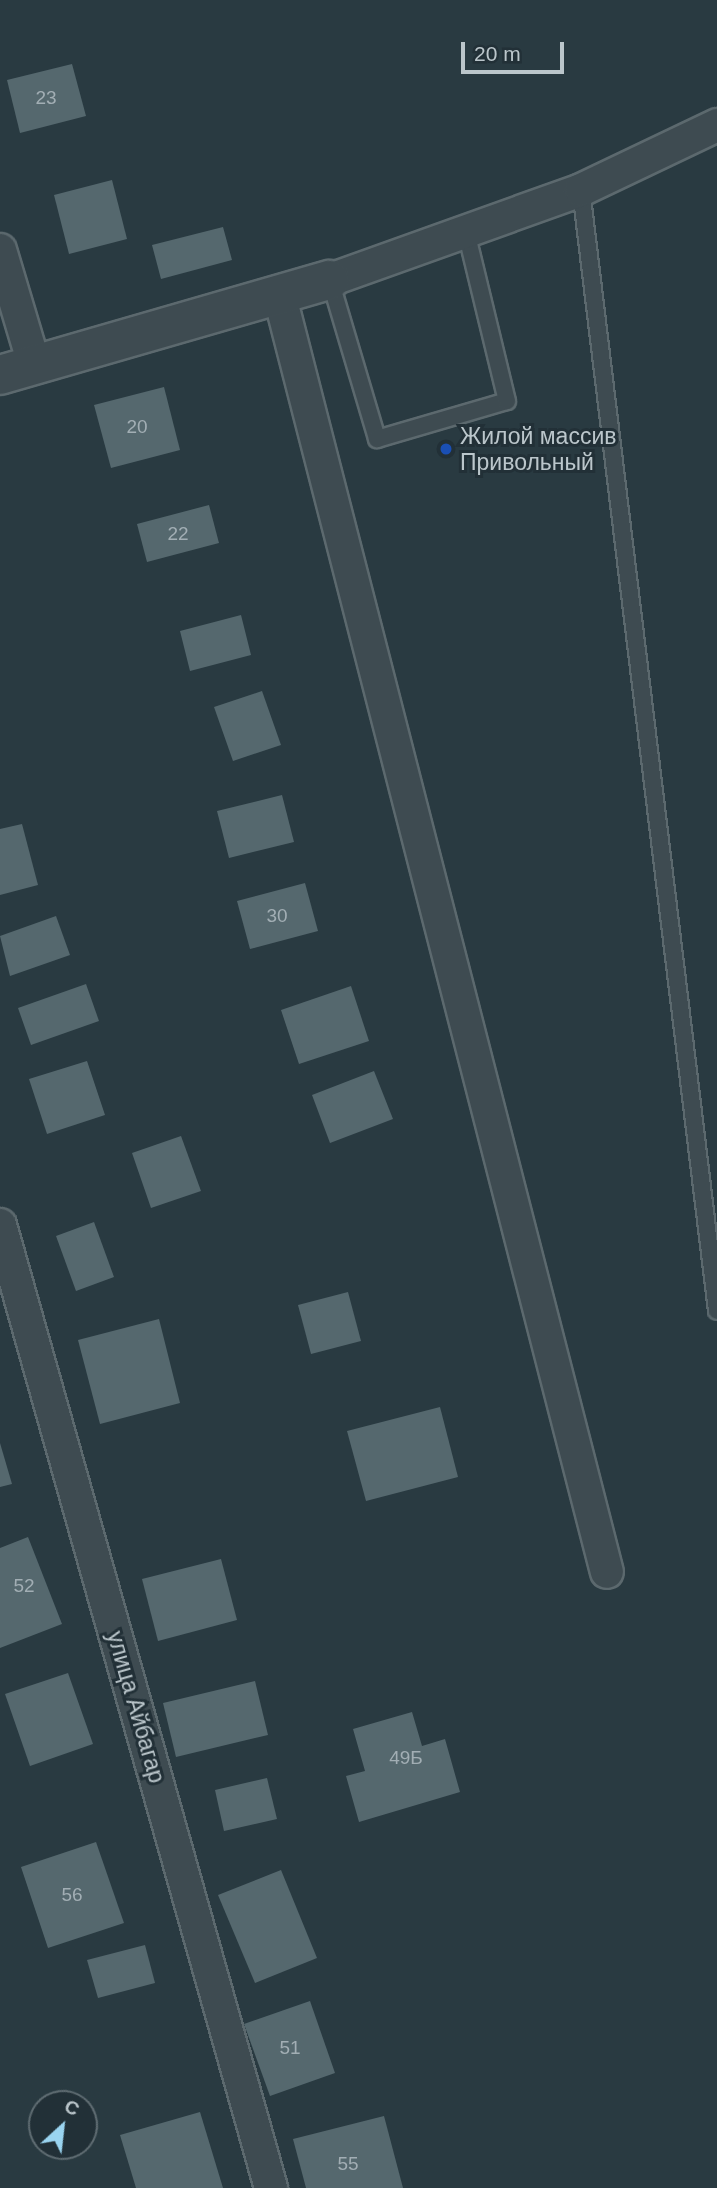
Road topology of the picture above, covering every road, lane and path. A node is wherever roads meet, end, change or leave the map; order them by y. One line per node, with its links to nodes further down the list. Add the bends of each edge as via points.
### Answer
1 (717, 125): 2 (street)
2 (581, 190): 3 (street); 9 (lane)
3 (466, 231): 5 (street); 5 (lane, via 507,401 377,439)
4 (0, 250): 7 (street)
5 (330, 280): 6 (street)
6 (281, 297): 7 (street); 10 (street)
7 (17, 369)
8 (0, 1225): 11 (street, улица Айбагар)
9 (717, 1311)
10 (607, 1572)
11 (271, 2188)

